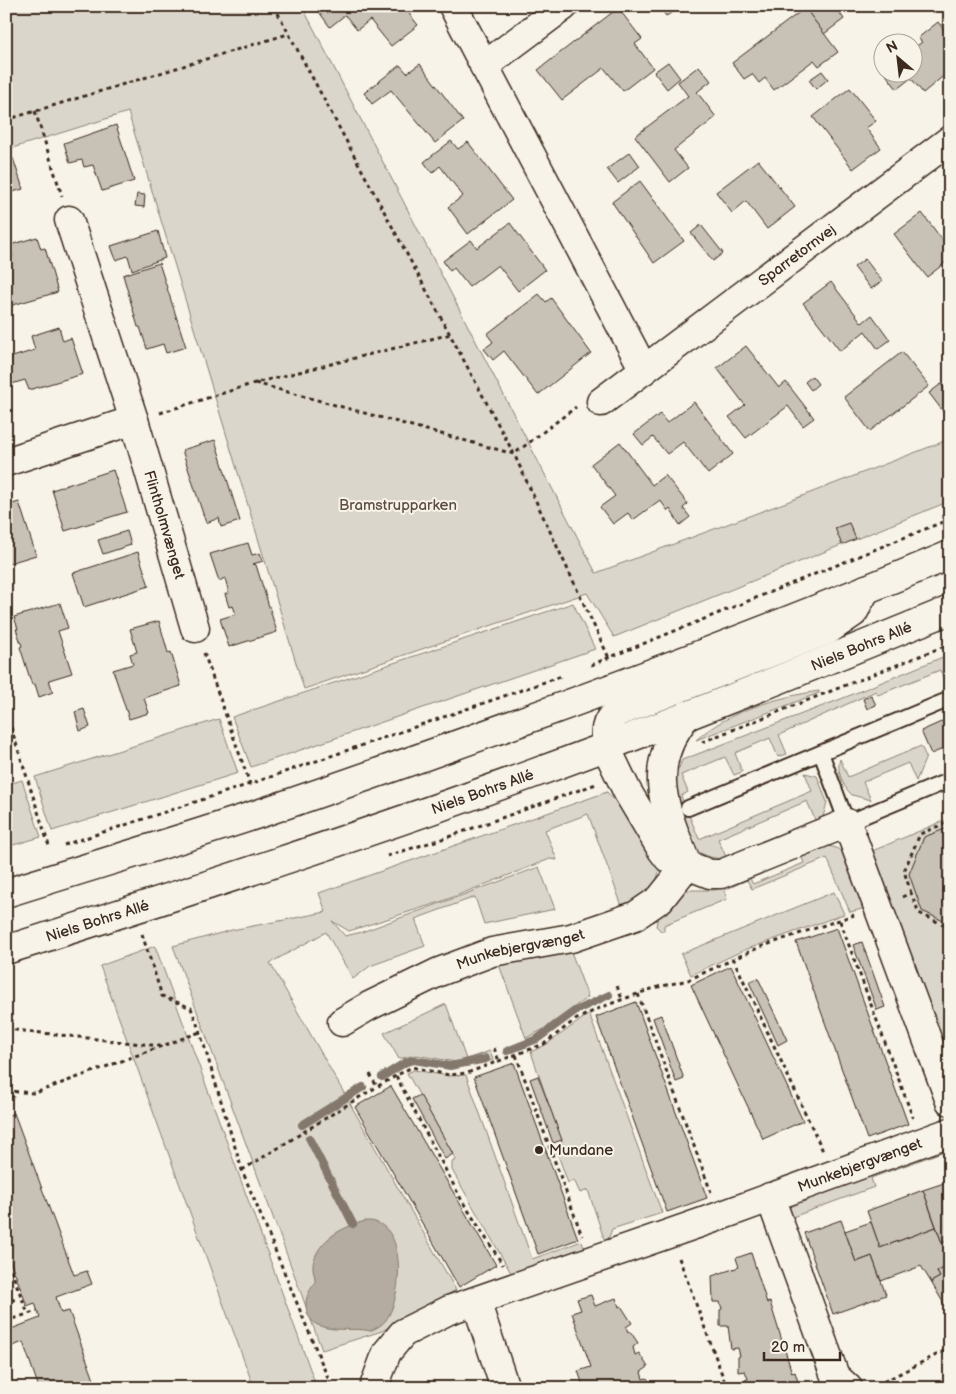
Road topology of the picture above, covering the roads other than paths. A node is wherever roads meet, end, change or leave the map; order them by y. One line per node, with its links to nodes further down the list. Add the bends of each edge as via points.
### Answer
1 (453, 6): 3 (street)
2 (564, 6): 3 (street)
3 (484, 66): 6 (street)
4 (950, 140): 6 (street, Sparretornvej)
5 (69, 220): 8 (street, Flintholmvænget)
6 (644, 370): 7 (street, Sparretornvej)
7 (600, 402)
8 (134, 420): 9 (street); 13 (street, Flintholmvænget)
9 (6, 462)
10 (950, 555): 11 (street)
11 (866, 589): 16 (street, via 853,613 828,630 616,713 609,718 605,730); 22 (street, via 452,746 259,813)
12 (950, 610): 15 (street, Niels Bohrs Allé)
13 (195, 628)
14 (950, 699): 17 (lane)
15 (687, 715): 16 (street, Niels Bohrs Allé); 21 (street, via 665,757 662,793 670,825)
16 (606, 746): 21 (street, via 627,791 664,854); 23 (street, Niels Bohrs Allé)
17 (821, 753): 19 (lane); 20 (lane)
18 (950, 780): 20 (lane)
19 (688, 808)
20 (847, 823): 21 (street, via 721,874 710,874); 25 (street)
21 (687, 865): 24 (street, Munkebjergvænget, via 660,899 635,916 572,938 492,952 438,972)
22 (6, 893)
23 (6, 950)
24 (342, 1022)
25 (950, 1101)
26 (950, 1132): 27 (street, Munkebjergvænget)
27 (770, 1197): 28 (street, Munkebjergvænget); 31 (street, via 835,1376)
28 (476, 1301): 29 (street, Munkebjergvænget, via 402,1333 387,1352); 30 (street)
29 (376, 1384)
30 (505, 1388)
31 (848, 1388)

